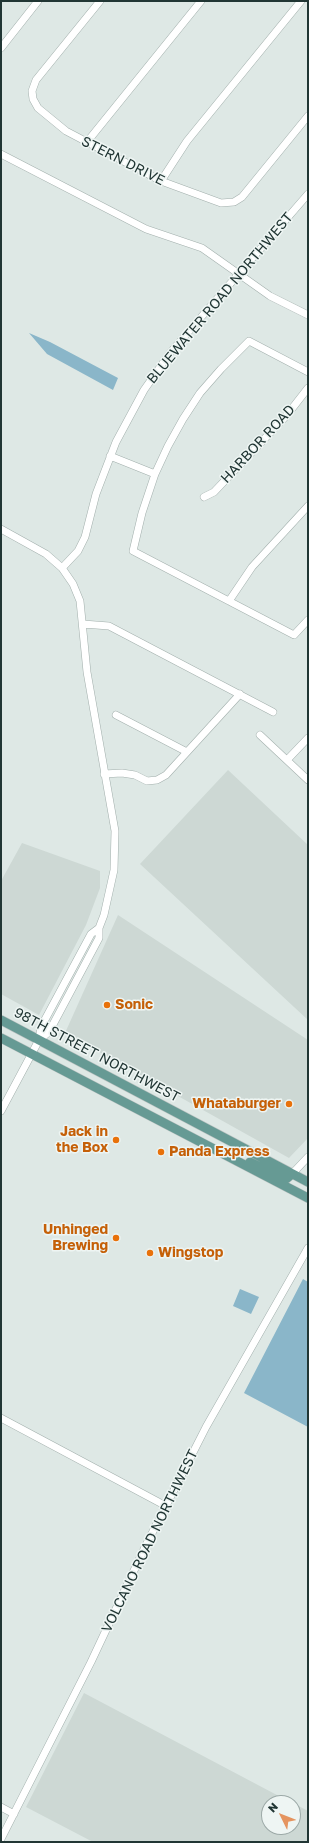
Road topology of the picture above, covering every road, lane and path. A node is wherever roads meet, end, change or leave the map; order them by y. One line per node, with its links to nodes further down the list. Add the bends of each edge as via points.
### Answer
1 (38, 1): 5 (street)
2 (100, 1): 7 (street, STERN DRIVE, via 36,80 32,91 38,108 66,131)
3 (200, 1): 7 (street)
4 (301, 1): 9 (street, via 187,141)
5 (1, 48)
6 (308, 116): 9 (street, STERN DRIVE, via 242,197 234,202 221,203)
7 (87, 142): 9 (street, STERN DRIVE)
8 (1, 154): 11 (street, via 146,229 202,248)
9 (161, 181)
10 (308, 194): 11 (street, BLUEWATER ROAD NORTHWEST)
11 (239, 275): 12 (street, via 270,296); 15 (street, BLUEWATER ROAD NORTHWEST, via 156,372 130,412)
12 (308, 315)
13 (308, 372): 16 (street, via 249,341 200,394 183,419)
14 (308, 388): 17 (street, HARBOR ROAD, via 287,415 214,492)
15 (110, 456): 16 (street); 20 (street, BLUEWATER ROAD NORTHWEST, via 96,494 85,537 78,551)
16 (155, 474): 21 (street, via 133,551)
17 (204, 497)
18 (308, 506): 21 (street, via 264,552 238,584)
19 (1, 529): 20 (street, via 46,554)
20 (62, 568): 23 (street, via 80,601)
21 (229, 600): 22 (street, via 294,635)
22 (308, 620)
23 (83, 624): 24 (street, via 109,626); 31 (street, via 87,672)
24 (240, 694): 25 (street); 29 (street)
25 (273, 712)
26 (116, 714): 29 (street)
27 (260, 735): 30 (street)
28 (308, 738): 30 (street)
29 (187, 752): 31 (street, via 166,775 157,780 147,781 135,775 122,773)
30 (287, 760): 32 (street)
31 (104, 774): 35 (street, via 116,831 114,870 99,928 99,938 49,1032)
32 (308, 780)
33 (1, 1020): 35 (main road, 98TH STREET NORTHWEST)
34 (1, 1038): 36 (main road, 98TH STREET NORTHWEST)
35 (38, 1040): 36 (street); 40 (main road, 98TH STREET NORTHWEST)
36 (31, 1054): 37 (street); 39 (main road, 98TH STREET NORTHWEST)
37 (1, 1111)
38 (308, 1157): 40 (street)
39 (239, 1163): 40 (main road, via 252,1163 286,1179); 42 (main road, 98TH STREET NORTHWEST)
40 (292, 1174): 41 (main road, 98TH STREET NORTHWEST)
41 (308, 1182)
42 (307, 1196)
43 (308, 1248): 45 (street, VOLCANO ROAD NORTHWEST, via 206,1427)
44 (1, 1418): 45 (street)
45 (166, 1506): 47 (street, VOLCANO ROAD NORTHWEST)
46 (1, 1807): 47 (street)
47 (14, 1814): 48 (street, VOLCANO ROAD NORTHWEST)
48 (1, 1839)

